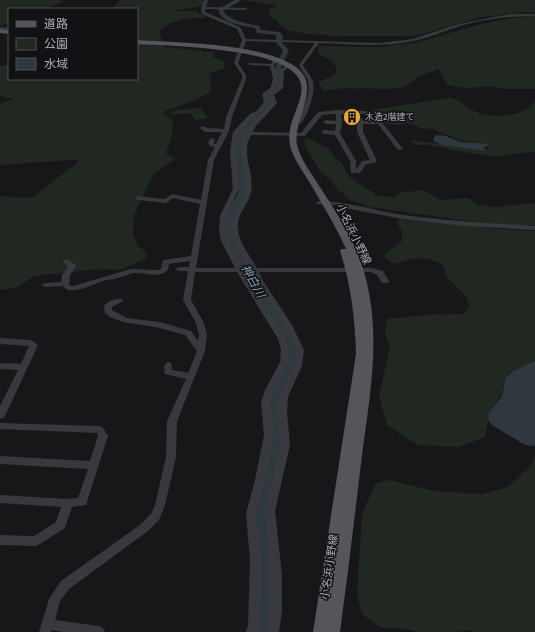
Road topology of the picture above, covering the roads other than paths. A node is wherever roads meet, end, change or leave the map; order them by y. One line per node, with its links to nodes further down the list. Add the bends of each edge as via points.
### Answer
1 (206, 0): 2 (street)
2 (203, 8): 3 (street); 5 (street, via 206,16 237,26)
3 (246, 9)
4 (535, 15): 7 (street, via 512,15 478,21 390,44)
5 (244, 40): 7 (street); 8 (street)
6 (138, 43): 8 (main road)
7 (317, 43): 12 (street, via 301,65)
8 (240, 52): 10 (main road); 11 (street, via 236,63)
9 (248, 57): 11 (street)
10 (276, 62): 11 (street); 21 (street, via 273,88 265,94 267,102); 23 (street, via 282,71 281,88 271,94 274,103); 25 (main road, via 298,77 301,87 287,124)
11 (248, 70): 20 (street)
12 (306, 71): 13 (street); 15 (street, via 312,89)
13 (315, 73)
14 (338, 112): 17 (street, via 364,112); 18 (street); 25 (street, via 320,112 303,135)
15 (300, 122)
16 (326, 122): 18 (street)
17 (379, 122): 24 (street, via 360,121 360,132 374,161 364,162 358,172 353,172 353,162); 26 (street)
18 (338, 123): 24 (street)
19 (203, 128): 20 (street)
20 (226, 131): 21 (street); 28 (street, via 215,143)
21 (236, 132): 23 (street); 35 (street, via 233,151 236,189 223,216 222,232 224,241)
22 (324, 132): 24 (street)
23 (248, 133): 25 (street); 36 (street, via 243,149 248,193 237,213 234,229 238,242)
24 (337, 133)
25 (289, 135): 29 (main road, 小名浜小野線, via 291,153)
26 (400, 149)
27 (138, 198): 28 (street, via 166,201 172,196)
28 (204, 203): 31 (street)
29 (322, 203): 30 (street, via 336,203 403,217); 37 (main road, 小名浜小野線)
30 (535, 228)
31 (194, 258): 34 (street); 39 (street, via 167,262 164,270 155,274 134,270 81,288 68,288)
32 (67, 261): 39 (street, via 72,267 66,275)
33 (179, 269): 34 (street)
34 (192, 269): 35 (street); 43 (street, via 187,300 200,323 203,335)
35 (241, 270): 36 (street); 59 (street, via 282,339 285,350 284,362 269,390 266,403 268,435 251,513 256,561)
36 (255, 271): 37 (street); 60 (street, via 300,350 298,366 283,397 285,445 270,510 276,575)
37 (355, 271): 38 (street, via 376,271); 61 (main road, 小名浜小野線, via 360,312 361,354); 62 (main road, 小名浜小野線, via 365,293 368,364)
38 (385, 281)
39 (65, 284): 40 (street)
40 (45, 285)
41 (119, 302): 43 (street, via 108,306 110,313 188,333)
42 (0, 342): 46 (street, via 34,345)
43 (201, 348): 47 (street)
44 (168, 365): 47 (street, via 168,372 171,374)
45 (0, 366): 46 (street)
46 (24, 367): 49 (street)
47 (191, 377): 57 (street, via 172,421 171,458 163,497 155,517 140,531 65,585 55,599)
48 (0, 396): 49 (street)
49 (10, 396): 50 (street)
50 (0, 416)
51 (0, 426): 53 (street, via 100,430 103,436)
52 (0, 460): 53 (street)
53 (94, 465): 55 (street, via 82,502)
54 (0, 499): 55 (street)
55 (68, 503): 56 (street, via 61,524 36,541)
56 (0, 540)
57 (46, 628): 58 (street)
58 (99, 632)
59 (252, 632)
60 (273, 632)
61 (321, 632)
62 (332, 632)

